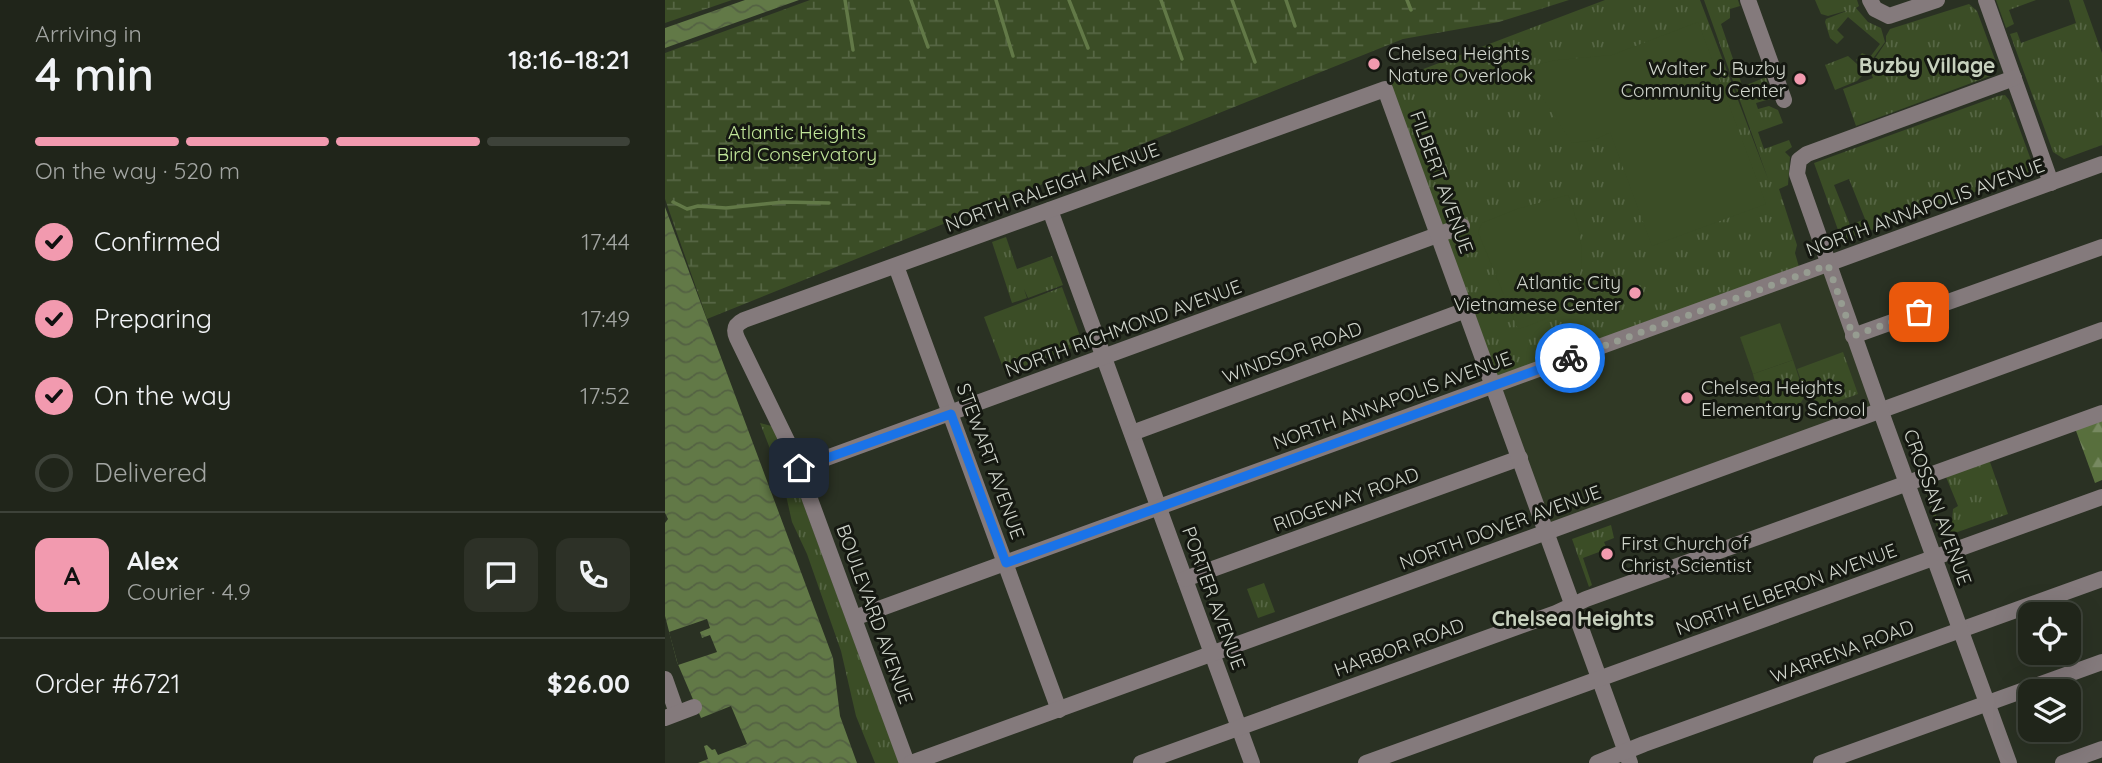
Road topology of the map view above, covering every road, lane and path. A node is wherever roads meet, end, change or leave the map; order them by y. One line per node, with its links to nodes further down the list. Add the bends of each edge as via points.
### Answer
1 (1748, 0): 9 (street)
2 (1870, 0): 3 (street, via 1877,11 1889,16)
3 (1937, 0)
4 (1986, 0): 6 (street)
5 (2015, 28): 6 (street)
6 (1999, 34): 7 (street)
7 (2014, 78): 11 (street); 16 (street, CROSSAN AVENUE, via 1837,136 1799,160 1797,178)
8 (1385, 89): 12 (street, NORTH RALEIGH AVENUE); 14 (street, FILBERT AVENUE)
9 (1784, 100)
10 (2102, 164): 11 (street, NORTH ANNAPOLIS AVENUE)
11 (2051, 183): 16 (street, NORTH ANNAPOLIS AVENUE)
12 (1050, 210): 17 (street, NORTH RALEIGH AVENUE); 22 (street, PORTER AVENUE)
13 (1462, 226): 14 (street, NORTH RICHMOND AVENUE)
14 (1438, 235): 18 (street, FILBERT AVENUE); 22 (street, NORTH RICHMOND AVENUE)
15 (2102, 247): 21 (street)
16 (1828, 265): 21 (street, CROSSAN AVENUE); 23 (street, NORTH ANNAPOLIS AVENUE)
17 (896, 266): 19 (street, NORTH RALEIGH AVENUE, via 744,320); 26 (street, STEWART AVENUE)
18 (1466, 310): 23 (street, FILBERT AVENUE); 27 (street, WINDSOR ROAD)
19 (736, 327): 29 (street, BOULEVARD AVENUE, via 738,342)
20 (2102, 330): 24 (street, NORTH DOVER AVENUE)
21 (1853, 336): 24 (street, CROSSAN AVENUE)
22 (1105, 358): 26 (street, NORTH RICHMOND AVENUE); 27 (street, PORTER AVENUE)
23 (1494, 387): 28 (street, FILBERT AVENUE); 32 (street, NORTH ANNAPOLIS AVENUE)
24 (1881, 411): 30 (street, CROSSAN AVENUE); 33 (street, NORTH DOVER AVENUE)
25 (2102, 413): 30 (street, HARBOR ROAD)
26 (951, 414): 29 (street, NORTH RICHMOND AVENUE); 35 (street, STEWART AVENUE)
27 (1132, 433): 32 (street, PORTER AVENUE)
28 (1520, 458): 33 (street, FILBERT AVENUE); 36 (street, RIDGEWAY ROAD)
29 (799, 468): 39 (street, BOULEVARD AVENUE)
30 (1907, 484): 34 (street, CROSSAN AVENUE); 38 (street, HARBOR ROAD)
31 (2102, 497): 34 (street, NORTH ELBERON AVENUE)
32 (1160, 507): 35 (street, NORTH ANNAPOLIS AVENUE); 36 (street, PORTER AVENUE)
33 (1546, 532): 38 (street, FILBERT AVENUE); 41 (street, NORTH DOVER AVENUE)
34 (1934, 558): 40 (street, CROSSAN AVENUE); 44 (street, NORTH ELBERON AVENUE)
35 (1006, 563): 39 (street, NORTH ANNAPOLIS AVENUE); 47 (street, STEWART AVENUE)
36 (1185, 579): 41 (street, PORTER AVENUE)
37 (2102, 579): 40 (street, WARRENA ROAD)
38 (1573, 604): 44 (street, FILBERT AVENUE); 49 (street, HARBOR ROAD)
39 (854, 618): 52 (street, BOULEVARD AVENUE)
40 (1961, 631): 45 (street, CROSSAN AVENUE); 51 (street, WARRENA ROAD)
41 (1213, 653): 47 (street, NORTH DOVER AVENUE); 49 (street, PORTER AVENUE)
42 (2102, 662): 45 (street)
43 (665, 678): 48 (street)
44 (1599, 679): 51 (street, FILBERT AVENUE); 55 (street, NORTH ELBERON AVENUE)
45 (1987, 704): 57 (street); 58 (street, CROSSAN AVENUE)
46 (694, 707): 48 (street)
47 (1059, 710): 52 (street, NORTH DOVER AVENUE)
48 (671, 716)
49 (1239, 727): 53 (street, HARBOR ROAD); 54 (street, PORTER AVENUE)
50 (2102, 749): 59 (street)
51 (1628, 757): 56 (street, WARRENA ROAD)
52 (909, 763)
53 (1142, 763)
54 (1252, 763)
55 (1366, 763)
56 (1597, 763)
57 (1821, 763)
58 (2009, 763)
59 (2063, 763)

